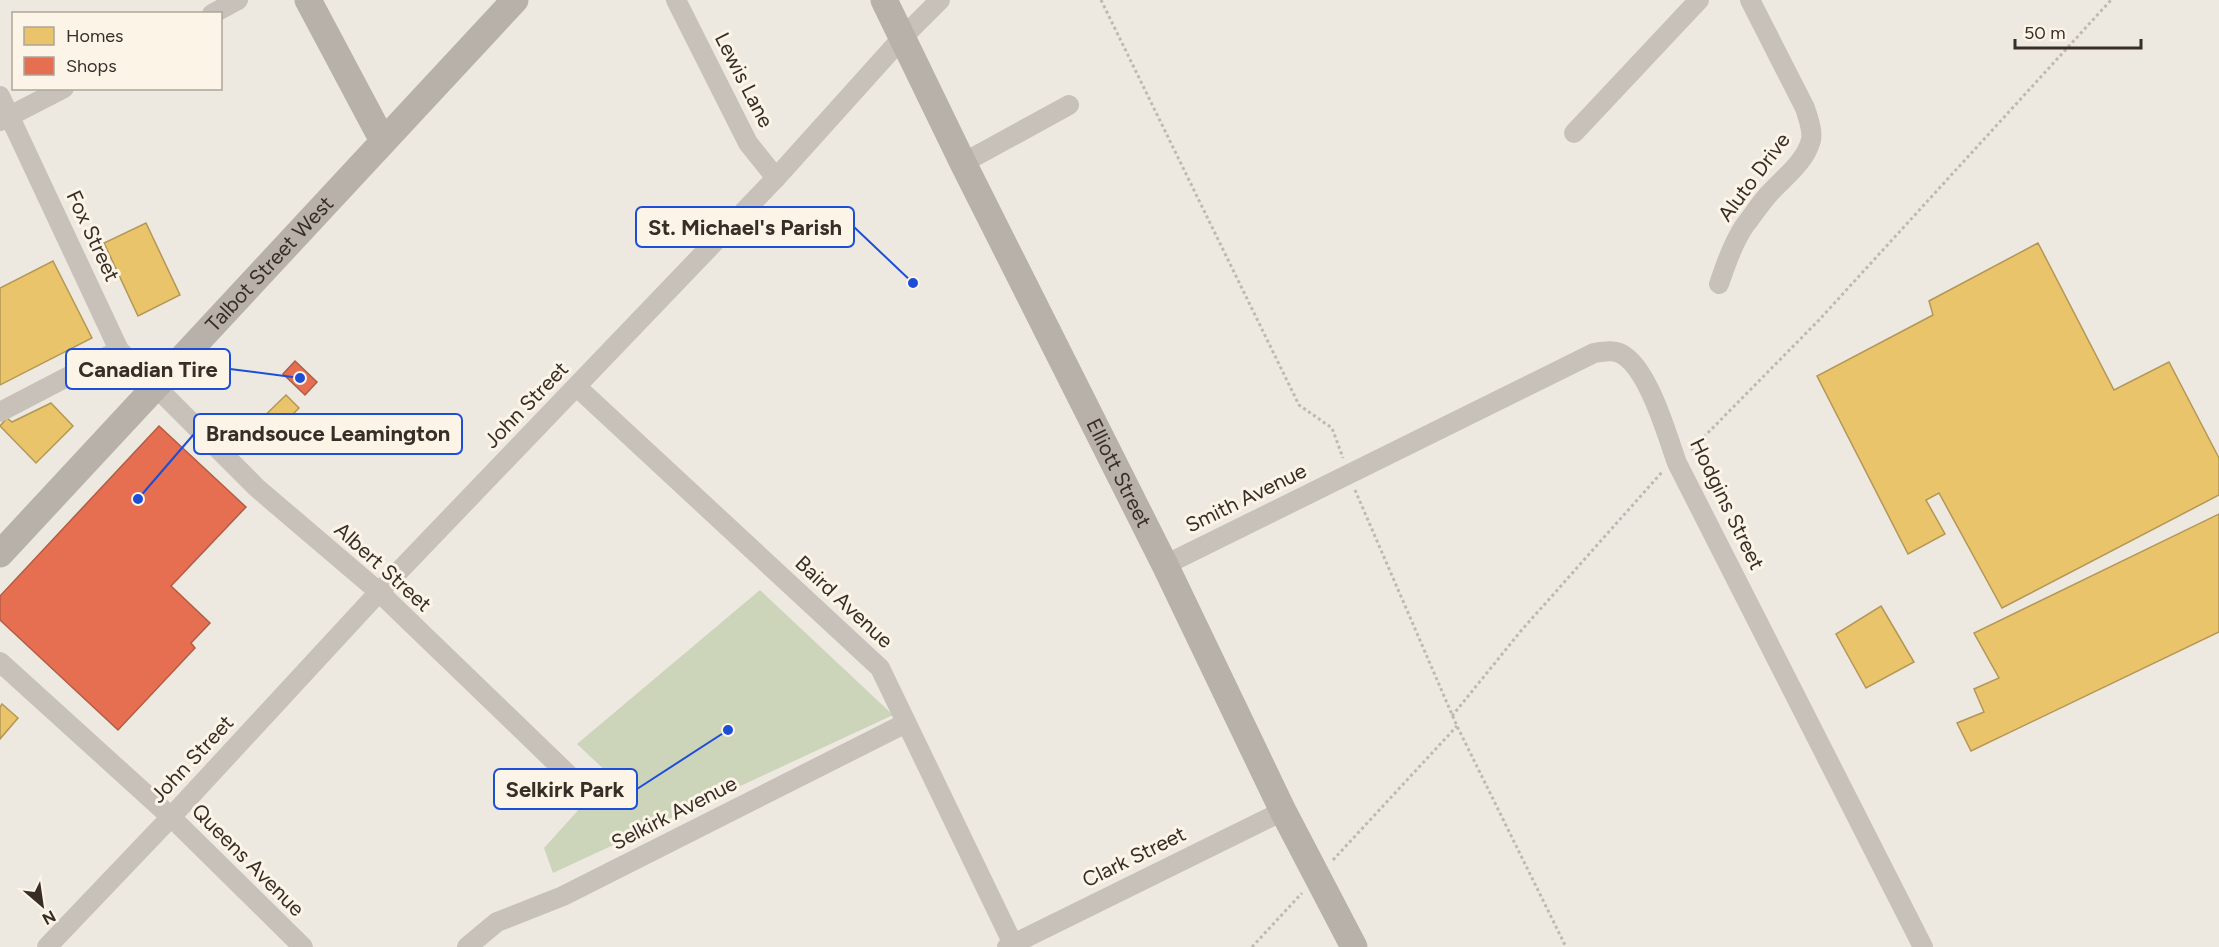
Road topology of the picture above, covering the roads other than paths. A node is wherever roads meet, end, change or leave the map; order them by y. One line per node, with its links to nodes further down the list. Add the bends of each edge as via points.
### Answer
1 (238, 0): 9 (street)
2 (308, 0): 16 (street)
3 (515, 0): 16 (street, Talbot Street West)
4 (676, 0): 18 (street, Lewis Lane, via 748,142)
5 (884, 0): 10 (street, Elliott Street)
6 (940, 0): 10 (street, John Street)
7 (1699, 0): 15 (street)
8 (1750, 0): 19 (street, Aluto Drive, via 1805,108 1811,138 1805,153 1745,226)
9 (216, 12)
10 (903, 38): 17 (street, Elliott Street); 18 (street, John Street)
11 (60, 90): 14 (street)
12 (0, 96): 14 (street, Fox Street)
13 (1069, 105): 17 (street)
14 (5, 118): 20 (street, Fox Street)
15 (1574, 133)
16 (383, 141): 21 (street, Talbot Street West)
17 (963, 164): 26 (street, Elliott Street)
18 (776, 178): 22 (street, John Street)
19 (1719, 284)
20 (119, 350): 21 (street, Fox Street); 23 (street)
21 (155, 387): 25 (street, Talbot Street West); 27 (street, Albert Street, via 257,488)
22 (577, 387): 27 (street, John Street); 29 (street, Baird Avenue, via 880,669)
23 (0, 412)
24 (1349, 474): 26 (street, Smith Avenue); 38 (street, Hodgins Street, via 1594,353 1611,350 1626,356 1650,391 1677,463)
25 (0, 554)
26 (1165, 565): 31 (street, Elliott Street)
27 (379, 592): 30 (street, Albert Street); 32 (street, John Street)
28 (0, 662): 32 (street, Queens Avenue)
29 (906, 723): 33 (street, Baird Avenue); 36 (street, Selkirk Avenue, via 563,896 497,922)
30 (578, 784)
31 (1283, 811): 33 (street, Clark Street); 37 (street, Elliott Street)
32 (171, 817): 34 (street, John Street); 35 (street, Queens Avenue)
33 (1010, 945)
34 (47, 947)
35 (303, 947)
36 (467, 947)
37 (1354, 947)
38 (1923, 947)

